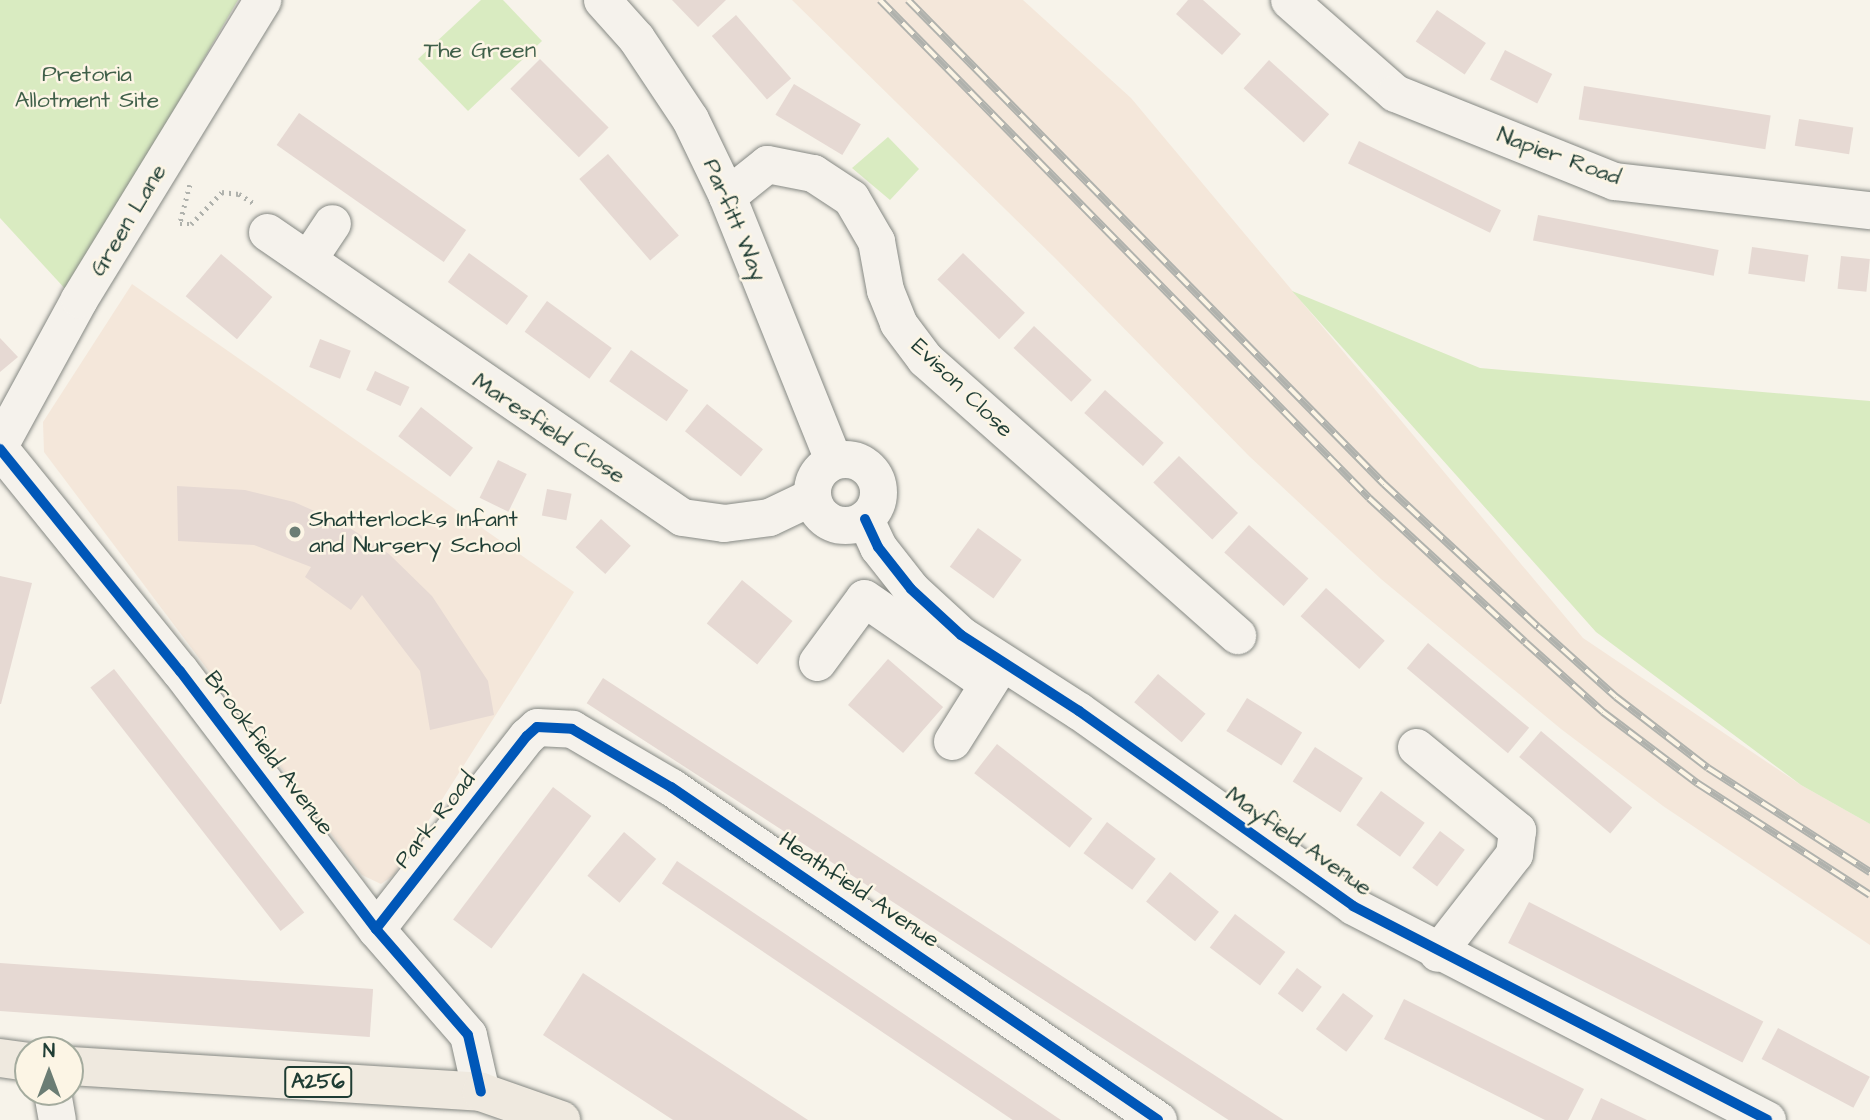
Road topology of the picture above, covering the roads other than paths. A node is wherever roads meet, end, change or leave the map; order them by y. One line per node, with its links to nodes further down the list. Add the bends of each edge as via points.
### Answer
1 (262, 0): 9 (street, Green Lane, via 79,299)
2 (602, 0): 4 (street, Parfitt Way, via 636,38 690,119)
3 (1289, 0): 5 (street, Napier Road, via 1395,93 1614,181)
4 (727, 197): 11 (street, Parfitt Way); 14 (street, Evison Close, via 766,164 813,173 851,198 876,240 885,290 898,323 925,359)
5 (1870, 210)
6 (332, 223): 8 (street)
7 (267, 232): 8 (street, Maresfield Close)
8 (308, 259): 12 (street, Maresfield Close, via 388,319 682,517 724,523 769,517)
9 (0, 444)
10 (0, 449): 20 (street, Brookfield Avenue, via 180,671)
11 (833, 460): 12 (street, via 816,475); 13 (street, via 856,460 873,474 878,496)
12 (811, 497): 13 (street, via 820,515 830,522 854,524)
13 (865, 519): 16 (street, Mayfield Avenue, via 878,547 911,589)
14 (1237, 635)
15 (817, 662): 16 (street, via 864,598)
16 (994, 673): 18 (street); 21 (street, Mayfield Avenue, via 1353,906)
17 (527, 736): 20 (street, Park Road); 25 (street, Heathfield Avenue, via 537,727 572,729 671,787)
18 (952, 741)
19 (1416, 747): 21 (street, via 1517,830 1514,854)
20 (376, 929): 23 (street, Brookfield Avenue, via 468,1035)
21 (1437, 953): 26 (street, Mayfield Avenue)
22 (84, 1067): 23 (main road, A256)
23 (481, 1092): 24 (main road, A256)
24 (561, 1120)
25 (1158, 1120)
26 (1767, 1120)

